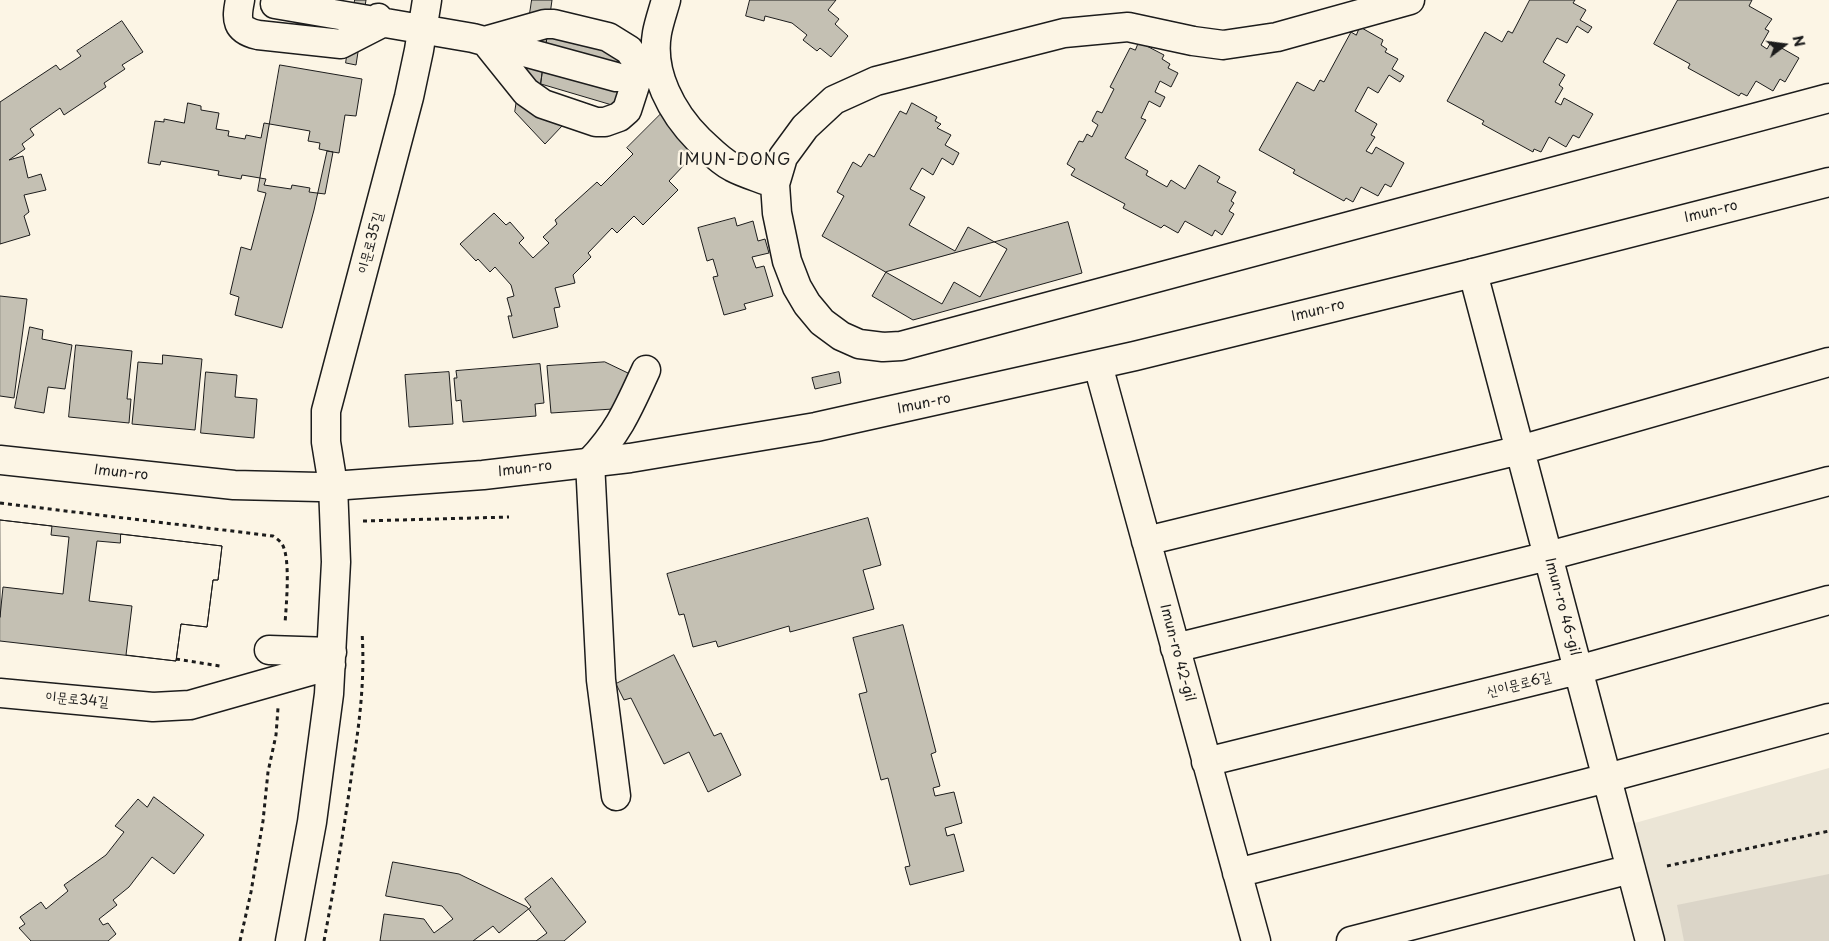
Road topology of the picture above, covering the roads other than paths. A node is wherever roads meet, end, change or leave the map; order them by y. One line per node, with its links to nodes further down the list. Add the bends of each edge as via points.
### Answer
1 (240, 0): 7 (street, via 237,14 240,26 258,35 341,44)
2 (363, 0): 7 (street)
3 (427, 0): 8 (street, 이문로35길)
4 (666, 0): 13 (street, via 656,35 656,54 666,96 690,131 716,155 732,167)
5 (1410, 0): 13 (street, via 1277,37 1223,45 1128,27 1064,33 876,81 834,100 805,127 783,157)
6 (275, 4): 7 (street)
7 (382, 23): 8 (street)
8 (422, 30): 9 (street); 22 (street, 이문로35길, via 406,107 326,411 326,442)
9 (485, 41): 9 (street, via 526,92 543,104 596,122 612,120 627,110 638,68 629,50 608,37 545,24); 10 (street)
10 (616, 77)
11 (1829, 98): 13 (street, via 901,346 859,344 841,336 822,322 807,304 796,288 786,261)
12 (1829, 182): 14 (street, Imun-ro)
13 (775, 184)
14 (1473, 273): 16 (street, Imun-ro); 18 (street, Imun-ro 46-gil)
15 (1829, 362): 18 (street)
16 (1098, 365): 20 (street, Imun-ro, via 816,427); 23 (street, Imun-ro 42-gil)
17 (646, 370): 20 (street, via 616,432)
18 (1520, 450): 23 (street); 24 (street, Imun-ro 46-gil)
19 (0, 460): 22 (street, Imun-ro, via 234,485)
20 (590, 462): 22 (street, Imun-ro); 34 (street, via 601,680)
21 (1829, 481): 24 (street)
22 (333, 486): 28 (street, 이문로35길, via 336,562)
23 (1146, 541): 26 (street, Imun-ro 42-gil)
24 (1548, 556): 26 (street); 29 (street, Imun-ro 46-gil)
25 (1829, 600): 29 (street, 신이문로6길)
26 (1175, 648): 32 (street, Imun-ro 42-gil)
27 (276, 650): 28 (street)
28 (331, 658): 30 (street, 이문로34길, via 280,680 190,705 154,707); 37 (street, 이문로35길, via 330,694 312,822)
29 (1578, 670): 32 (street, 신이문로6길); 33 (street, Imun-ro 46-gil)
30 (0, 693)
31 (1829, 718): 33 (street)
32 (1206, 762): 36 (street, Imun-ro 42-gil)
33 (1607, 778): 35 (street, Imun-ro 46-gil); 36 (street)
34 (616, 796)
35 (1631, 869): 39 (street); 40 (street, Imun-ro 46-gil)
36 (1237, 873): 38 (street, Imun-ro 42-gil)
37 (290, 941)
38 (1256, 941)
39 (1351, 941)
40 (1650, 941)

